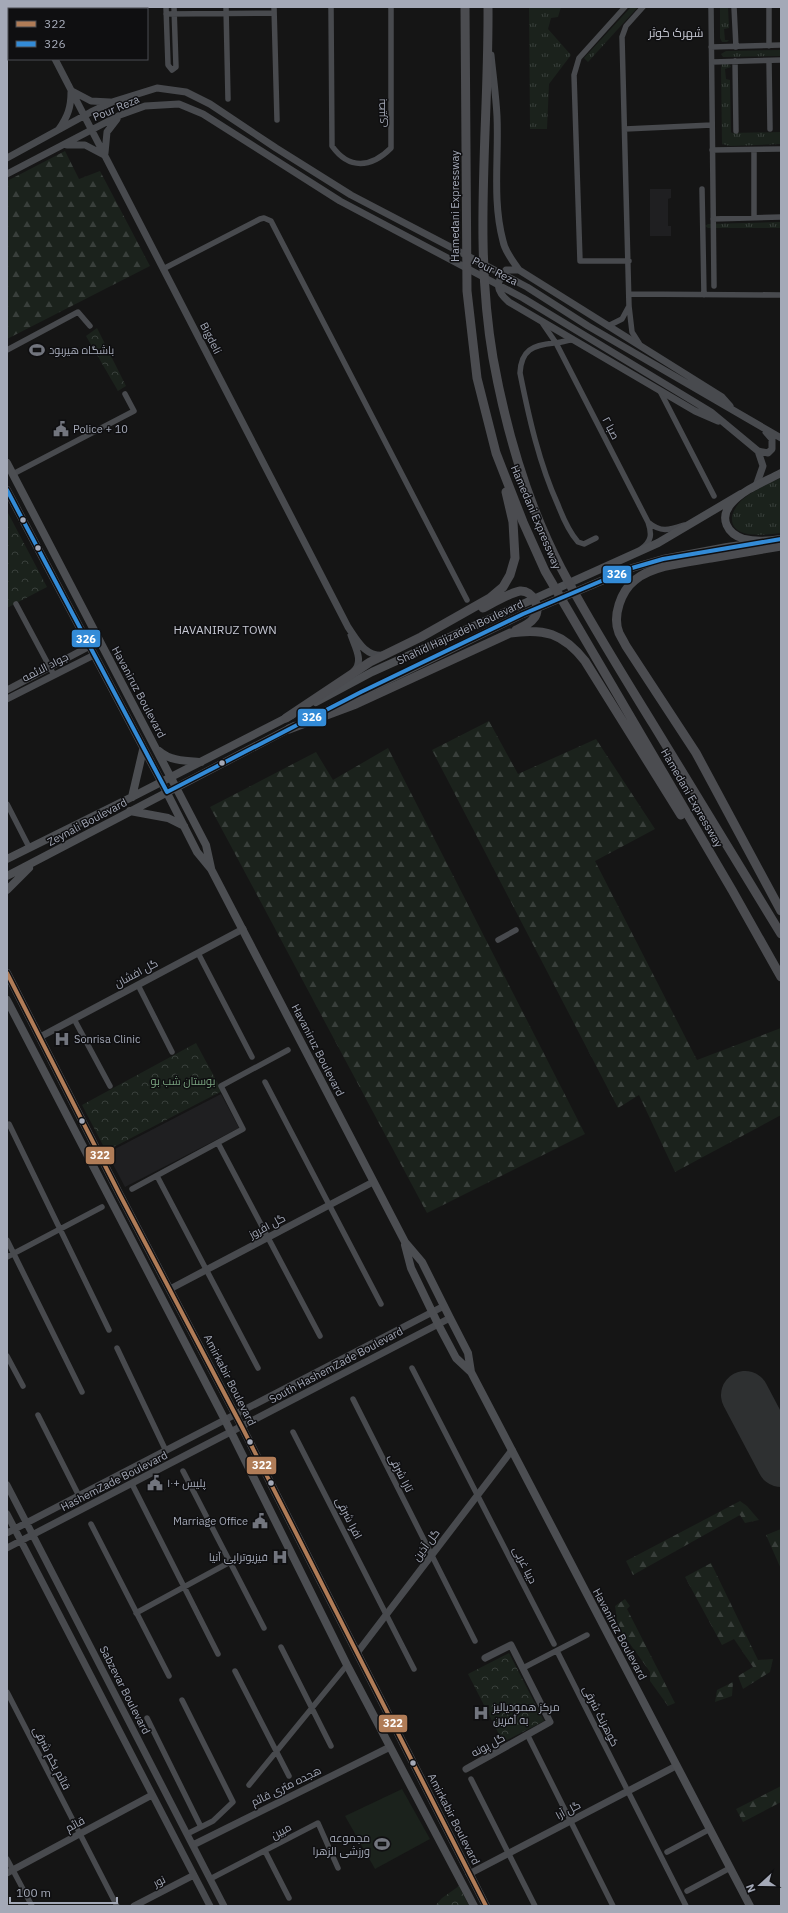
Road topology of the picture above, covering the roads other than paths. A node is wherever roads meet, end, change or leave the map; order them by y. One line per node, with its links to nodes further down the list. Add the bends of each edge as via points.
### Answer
1 (166, 7): 14 (street)
2 (174, 7): 15 (street)
3 (226, 7): 16 (street)
4 (331, 7): 5 (street, بصیری, via 332,146 343,158 356,164 364,164 379,158 390,148)
5 (390, 7)
6 (465, 7): 72 (highway, Hamedani Expressway, via 467,291 478,378)
7 (488, 7): 17 (highway, Hamedani Expressway)
8 (625, 7): 50 (street, via 579,58 574,75 580,261)
9 (643, 7): 34 (street, via 626,26 622,37)
10 (711, 7): 21 (street)
11 (734, 7): 20 (street)
12 (769, 7): 19 (street)
13 (274, 10): 16 (street); 32 (street)
14 (166, 14): 15 (street); 15 (street, via 168,65 172,70 176,68)
15 (174, 14): 16 (street)
16 (226, 14): 28 (street)
17 (488, 25): 52 (street, via 497,116 496,181 500,222 503,242); 124 (highway, Hamedani Expressway, via 482,206 485,289 493,356 514,452 537,517 560,567)
18 (781, 45): 19 (street)
19 (769, 46): 20 (street)
20 (736, 47): 21 (street)
21 (712, 48): 26 (street)
22 (56, 60): 27 (street, Bigdeli)
23 (781, 60): 25 (street)
24 (735, 61): 25 (street); 26 (street); 38 (street)
25 (769, 61): 35 (street)
26 (712, 62): 33 (street)
27 (71, 90): 29 (street, via 91,101); 30 (street, Bigdeli); 37 (street, via 69,113)
28 (228, 99)
29 (112, 102): 30 (street, Pour Reza); 67 (street, Pour Reza, via 157,88 186,92 210,104 351,195 527,287 588,326)
30 (84, 115): 36 (street, Bigdeli); 37 (street, Pour Reza)
31 (120, 116): 36 (street, Pour Reza); 43 (street, via 107,132); 68 (street, Pour Reza, via 145,106 165,104 179,104 203,114 340,201 523,298 711,412)
32 (277, 120)
33 (712, 126): 34 (street); 41 (street)
34 (625, 129): 50 (street)
35 (770, 129)
36 (92, 130): 39 (street, Pour Reza); 43 (street, Bigdeli)
37 (57, 131): 44 (street, Pour Reza)
38 (736, 131)
39 (63, 145): 43 (street, via 85,145); 45 (street, Pour Reza)
40 (781, 149): 42 (street)
41 (712, 150): 42 (street); 49 (street)
42 (754, 150): 48 (street)
43 (105, 155): 51 (street, Bigdeli)
44 (7, 158)
45 (7, 174)
46 (702, 188): 55 (street)
47 (781, 217): 48 (street)
48 (754, 218): 49 (street)
49 (713, 219): 53 (street)
50 (629, 261): 54 (street)
51 (163, 269): 87 (street, via 260,219 271,221); 89 (street, Bigdeli)
52 (519, 270): 58 (street, via 506,270 500,277 498,289 508,302); 60 (street)
53 (714, 286)
54 (629, 294): 55 (street); 57 (street)
55 (704, 295): 56 (street)
56 (781, 295)
57 (629, 306): 60 (street, via 622,318); 63 (street, via 632,332)
58 (541, 321): 61 (street); 62 (street, صبا ۲)
59 (90, 326): 64 (street, via 78,312)
60 (608, 326): 63 (street)
61 (573, 340): 62 (street); 65 (street)
62 (556, 343): 81 (street, صبا ۲); 82 (street, via 531,349 520,363 528,414 548,485 567,524 578,542 584,544)
63 (643, 348): 67 (street, via 722,397)
64 (7, 350)
65 (660, 391): 68 (street, via 695,411); 79 (street)
66 (125, 394): 75 (street, via 134,411)
67 (734, 411): 69 (street, Pour Reza)
68 (726, 424): 71 (street, Pour Reza)
69 (762, 428): 70 (street, Pour Reza); 71 (street, via 774,444 768,453)
70 (781, 438)
71 (758, 451): 76 (street, via 763,466)
72 (496, 453): 91 (highway, via 514,528 515,558 510,575 503,587 490,598); 120 (highway, Hamedani Expressway, via 545,571)
73 (7, 463): 75 (main road, Havaniruz Boulevard)
74 (781, 473): 76 (main road, Shahid Hajizadeh Boulevard)
75 (12, 474): 102 (main road, Havaniruz Boulevard)
76 (756, 486): 78 (main road, Shahid Hajizadeh Boulevard)
77 (7, 490): 92 (main road, Havaniruz Boulevard)
78 (741, 494): 80 (main road, Shahid Hajizadeh Boulevard); 84 (main road, via 726,511 725,525 735,535)
79 (714, 496)
80 (697, 520): 81 (street, via 666,530 658,529); 86 (main road, Shahid Hajizadeh Boulevard)
81 (648, 522): 86 (street, via 651,536 644,546)
82 (596, 538)
83 (781, 539): 84 (main road)
84 (769, 541): 101 (main road, Shahid Hajizadeh Boulevard, via 663,559 632,568 523,614)
85 (781, 546): 121 (highway, via 674,565 647,573 635,580 624,592 616,620 618,632 696,753)
86 (634, 553): 100 (main road, Shahid Hajizadeh Boulevard, via 372,672)
87 (467, 600)
88 (16, 604): 95 (street)
89 (348, 627): 94 (street, via 370,654); 97 (street, via 359,665)
90 (510, 633): 91 (highway, via 527,624 536,615 535,602 527,593 520,591); 101 (highway, via 356,704); 120 (highway, via 527,630 542,632 556,636 573,646 599,681 672,801)
91 (421, 637): 94 (highway)
92 (90, 646): 93 (main road, Havaniruz Boulevard); 95 (street, جواد الائمه)
93 (94, 654): 96 (street, جواد الائمه); 103 (main road, Havaniruz Boulevard)
94 (386, 654): 97 (highway)
95 (50, 668): 96 (street); 98 (street, جواد الائمه)
96 (54, 675): 99 (street, جواد الائمه)
97 (347, 677): 100 (highway)
98 (7, 690)
99 (7, 699)
100 (286, 718): 104 (main road, Shahid Hajizadeh Boulevard)
101 (289, 729): 107 (main road, Shahid Hajizadeh Boulevard)
102 (155, 747): 104 (main road, via 166,757); 105 (main road, Havaniruz Boulevard)
103 (143, 750): 106 (main road, Havaniruz Boulevard); 109 (main road)
104 (201, 762): 105 (main road, Shahid Hajizadeh Boulevard)
105 (171, 776): 106 (main road, Zeynali Boulevard); 107 (main road, Havaniruz Boulevard)
106 (161, 781): 108 (main road, Havaniruz Boulevard); 109 (main road, Zeynali Boulevard)
107 (177, 788): 108 (main road, Zeynali Boulevard); 117 (main road, Havaniruz Boulevard, via 206,845)
108 (167, 792): 111 (main road, Zeynali Boulevard); 112 (main road, Havaniruz Boulevard)
109 (132, 797): 113 (main road, Zeynali Boulevard)
110 (7, 804): 113 (street)
111 (130, 811): 112 (main road, via 168,818); 116 (main road, Zeynali Boulevard)
112 (184, 826): 117 (main road, Havaniruz Boulevard, via 197,852)
113 (32, 846): 114 (main road); 115 (main road, Zeynali Boulevard)
114 (7, 855)
115 (7, 859)
116 (38, 860): 118 (main road, Zeynali Boulevard); 119 (main road)
117 (211, 869): 122 (main road, Havaniruz Boulevard)
118 (7, 876)
119 (7, 890)
120 (732, 890): 128 (highway, Hamedani Expressway)
121 (781, 911)
122 (243, 929): 126 (street, گل افشان); 143 (main road, Havaniruz Boulevard)
123 (516, 930): 125 (street)
124 (781, 934)
125 (498, 940)
126 (198, 953): 129 (street, گل افشان); 137 (street)
127 (7, 973): 133 (main road, Amirkabir Boulevard)
128 (781, 977)
129 (138, 985): 132 (street, گل افشان); 136 (street)
130 (7, 1000): 134 (main road, Amirkabir Boulevard)
131 (7, 1010): 134 (main road)
132 (74, 1018): 133 (street, گل افشان); 139 (street)
133 (40, 1037): 154 (main road, Amirkabir Boulevard)
134 (28, 1042): 172 (main road, Amirkabir Boulevard)
135 (288, 1050): 141 (street, via 221,1086 243,1129)
136 (172, 1052)
137 (252, 1057)
138 (265, 1082): 145 (street)
139 (110, 1086)
140 (9, 1124): 147 (street)
141 (218, 1143): 142 (street); 148 (street)
142 (158, 1176): 144 (street); 153 (street)
143 (373, 1182): 145 (street, گل افروز); 150 (main road, Havaniruz Boulevard)
144 (132, 1189)
145 (330, 1206): 148 (street, گل افروز); 155 (street)
146 (102, 1207): 147 (street)
147 (61, 1229): 151 (street); 160 (street)
148 (268, 1238): 153 (street, گل افروز); 161 (street)
149 (7, 1240): 151 (street)
150 (405, 1242): 156 (main road, Havaniruz Boulevard, via 422,1262); 157 (main road, Havaniruz Boulevard, via 411,1268)
151 (14, 1254): 152 (street); 168 (street)
152 (7, 1257)
153 (208, 1270): 154 (street, گل افروز); 164 (street)
154 (170, 1289): 170 (main road, Amirkabir Boulevard)
155 (381, 1304)
156 (444, 1306): 157 (street, South HashemZade Boulevard); 158 (main road, Havaniruz Boulevard)
157 (433, 1312): 159 (main road, Havaniruz Boulevard); 170 (street, South HashemZade Boulevard)
158 (450, 1318): 159 (street, South HashemZade Boulevard); 166 (main road, Havaniruz Boulevard, via 468,1353)
159 (438, 1324): 166 (main road, Havaniruz Boulevard, via 456,1358); 173 (street, South HashemZade Boulevard)
160 (109, 1330)
161 (320, 1336)
162 (117, 1348): 177 (street)
163 (7, 1356): 167 (street)
164 (258, 1368)
165 (412, 1368): 181 (street, دیبا غربی)
166 (471, 1372): 176 (main road, Havaniruz Boulevard)
167 (23, 1386)
168 (82, 1392)
169 (353, 1399): 191 (street, تارا شرقی)
170 (235, 1414): 172 (street, South HashemZade Boulevard); 173 (main road, Amirkabir Boulevard)
171 (38, 1415): 182 (street)
172 (225, 1420): 175 (main road, Amirkabir Boulevard); 177 (street, HashemZade Boulevard)
173 (242, 1427): 175 (street, South HashemZade Boulevard); 202 (main road, Amirkabir Boulevard)
174 (293, 1432): 195 (street, افرا شرقی)
175 (232, 1433): 179 (street, HashemZade Boulevard); 205 (main road, Amirkabir Boulevard)
176 (512, 1450): 181 (street, گل آذین); 218 (main road, Havaniruz Boulevard)
177 (166, 1451): 182 (street, HashemZade Boulevard)
178 (183, 1472): 192 (street)
179 (132, 1484): 188 (street, HashemZade Boulevard); 193 (street)
180 (7, 1485): 184 (street, Sabzevar Boulevard)
181 (478, 1495): 191 (street, گل آذین); 199 (street, دیبا غربی)
182 (79, 1496): 184 (street, HashemZade Boulevard)
183 (7, 1514): 186 (street)
184 (27, 1523): 186 (street, HashemZade Boulevard); 188 (street, Sabzevar Boulevard)
185 (91, 1524): 194 (street)
186 (15, 1529): 187 (street, HashemZade Boulevard); 189 (street)
187 (7, 1533)
188 (33, 1535): 189 (street, HashemZade Boulevard); 229 (street, Sabzevar Boulevard)
189 (21, 1541): 190 (street, HashemZade Boulevard); 224 (street)
190 (7, 1548)
191 (432, 1555): 195 (street, گل آذین); 198 (street, تارا شرقی)
192 (230, 1562): 193 (street); 196 (street)
193 (183, 1587): 194 (street); 203 (street)
194 (136, 1613): 209 (street)
195 (387, 1614): 202 (street, گل آذین); 207 (street, افرا شرقی)
196 (264, 1628)
197 (587, 1635): 201 (street)
198 (475, 1641)
199 (554, 1644)
200 (280, 1647): 212 (street)
201 (557, 1650): 206 (street); 223 (street, کوهرنگ شرقی)
202 (357, 1653): 238 (main road, Amirkabir Boulevard)
203 (218, 1654)
204 (485, 1658): 206 (street, گل پونه, via 511,1645)
205 (347, 1665): 212 (street); 216 (main road, Amirkabir Boulevard)
206 (523, 1668): 214 (street, گل پونه, via 550,1722)
207 (414, 1669)
208 (236, 1671): 217 (street)
209 (169, 1676)
210 (7, 1692): 228 (street, قائم یکم شرقی)
211 (182, 1700): 226 (street, via 233,1802 213,1821)
212 (311, 1708): 215 (street); 217 (street)
213 (147, 1718): 226 (street)
214 (528, 1736): 219 (street, گل پونه); 225 (street)
215 (331, 1746)
216 (390, 1747): 230 (street, هجده متری قائم); 248 (main road, Amirkabir Boulevard)
217 (276, 1750): 220 (street); 222 (street)
218 (676, 1766): 223 (street, گل آرا); 227 (main road, Havaniruz Boulevard)
219 (466, 1769)
220 (289, 1776)
221 (471, 1779): 233 (street)
222 (249, 1785)
223 (628, 1791): 225 (street, گل آرا); 252 (street, کوهرنگ شرقی)
224 (152, 1795): 228 (street, قائم); 239 (street)
225 (570, 1821): 233 (street, گل آرا); 251 (street)
226 (201, 1827): 229 (street)
227 (710, 1830): 232 (street); 236 (main road, Havaniruz Boulevard)
228 (80, 1834): 237 (street, قائم); 244 (street, قائم یکم شرقی)
229 (187, 1834): 230 (street, Sabzevar Boulevard)
230 (193, 1845): 240 (street, Sabzevar Boulevard)
231 (265, 1851): 235 (street, مبین, via 318,1823); 240 (street, مبین); 242 (street)
232 (667, 1852)
233 (508, 1853): 238 (street, گل آرا); 250 (street)
234 (7, 1859): 237 (street)
235 (338, 1868)
236 (730, 1868): 241 (street); 253 (main road, Havaniruz Boulevard)
237 (10, 1871): 243 (street)
238 (469, 1874): 249 (main road, Amirkabir Boulevard)
239 (194, 1875): 245 (street, نور); 246 (street)
240 (210, 1879): 247 (street, Sabzevar Boulevard)
241 (687, 1891)
242 (289, 1898)
243 (32, 1906)
244 (117, 1906)
245 (134, 1906)
246 (210, 1906)
247 (224, 1906)
248 (474, 1906)
249 (486, 1906)
250 (534, 1906)
251 (614, 1906)
252 (686, 1906)
253 (749, 1906)

